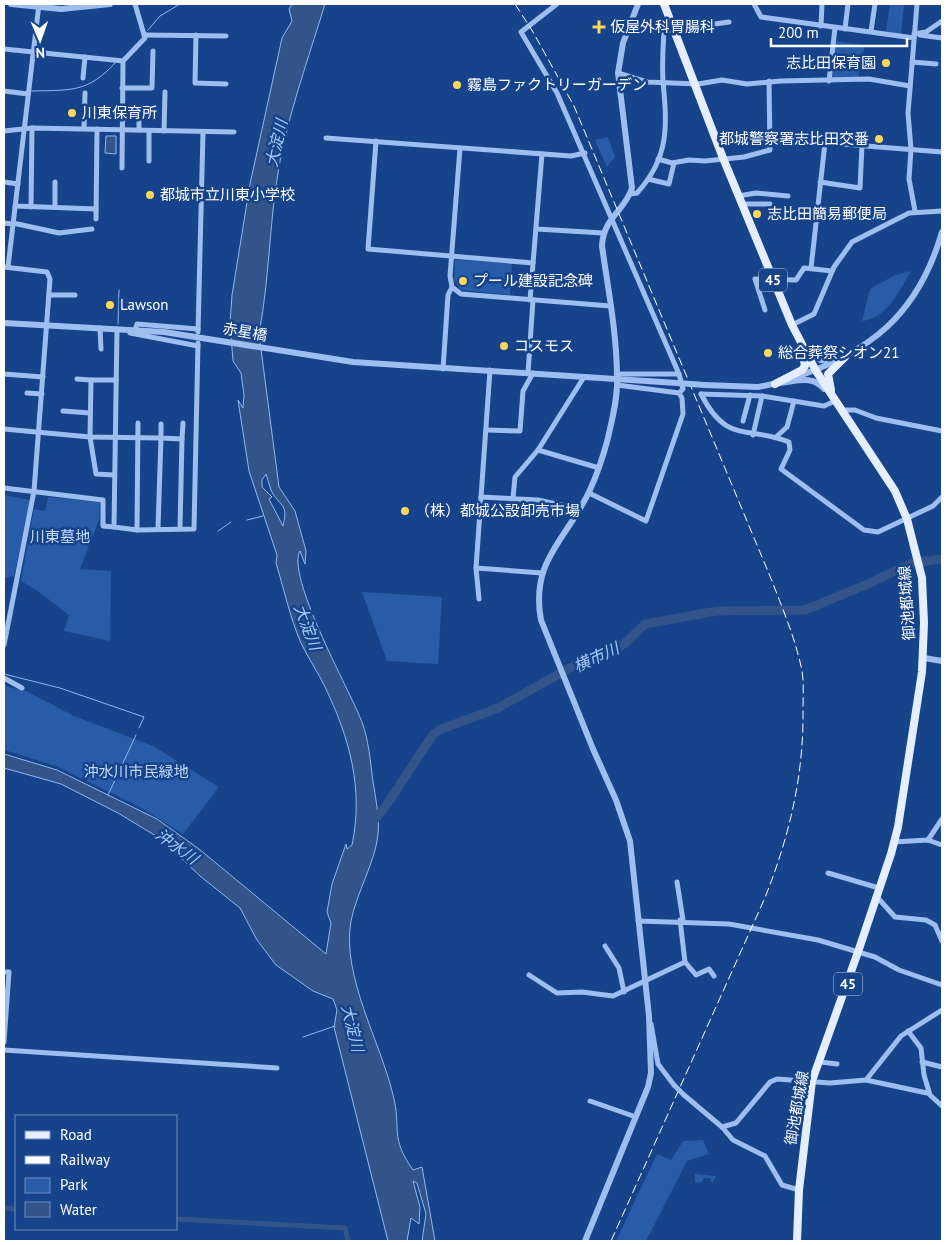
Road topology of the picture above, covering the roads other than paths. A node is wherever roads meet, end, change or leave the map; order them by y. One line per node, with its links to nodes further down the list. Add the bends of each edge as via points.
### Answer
1 (11, 4): 12 (street)
2 (110, 4): 12 (street, via 61,9)
3 (135, 4): 20 (street)
4 (557, 4): 66 (street, via 522,32 557,93)
5 (638, 4): 32 (street, via 623,43)
6 (664, 4): 16 (main road, 御池都城線 / 45)
7 (756, 4): 15 (street, via 761,17)
8 (822, 4): 15 (street)
9 (848, 4): 18 (street)
10 (875, 4): 19 (street)
11 (917, 4): 23 (street)
12 (39, 6): 27 (street)
13 (942, 20): 23 (street)
14 (729, 22): 16 (street)
15 (821, 26): 17 (street)
16 (674, 28): 36 (street, via 664,31); 37 (main road, 御池都城線 / 45)
17 (835, 28): 18 (street); 35 (street)
18 (845, 29): 19 (street)
19 (871, 31): 23 (street)
20 (144, 35): 21 (street); 29 (street, via 145,38)
21 (196, 35): 22 (street); 38 (street, via 195,83)
22 (226, 36)
23 (916, 36): 24 (street); 30 (street)
24 (942, 38)
25 (4, 49): 27 (street)
26 (153, 51): 40 (street, via 152,88)
27 (34, 52): 28 (street); 44 (street)
28 (85, 57): 29 (street); 33 (street)
29 (123, 60): 40 (street)
30 (912, 62): 31 (street); 39 (street)
31 (936, 64)
32 (618, 73): 36 (street); 78 (street, via 633,179)
33 (82, 78)
34 (769, 81): 35 (street); 37 (street); 59 (street)
35 (829, 81): 39 (street, via 879,80)
36 (663, 83): 37 (street); 69 (street, via 667,127)
37 (694, 83): 57 (main road, 御池都城線 / 45)
38 (226, 84)
39 (910, 86): 64 (street)
40 (122, 88): 50 (street)
41 (4, 91): 44 (street)
42 (165, 92): 54 (street)
43 (85, 93): 48 (street)
44 (28, 94): 46 (street)
45 (139, 114): 51 (street)
46 (24, 128): 47 (street); 52 (street); 77 (street)
47 (32, 128): 48 (street); 84 (street)
48 (84, 128): 49 (street)
49 (96, 129): 50 (street); 86 (street)
50 (122, 130): 51 (street); 72 (street)
51 (139, 130): 53 (street)
52 (4, 131)
53 (149, 131): 54 (street); 70 (street)
54 (164, 131): 55 (street)
55 (203, 132): 56 (street); 113 (street, via 198,330 137,324)
56 (234, 132)
57 (714, 134): 59 (street); 68 (main road, 御池都城線 / 45)
58 (326, 138): 60 (street)
59 (769, 139): 61 (street); 68 (street, via 770,150 744,157)
60 (376, 142): 63 (street); 97 (street, via 368,249)
61 (826, 143): 62 (street); 76 (street)
62 (862, 146): 64 (street); 76 (street, via 860,188)
63 (460, 148): 67 (street); 97 (street)
64 (911, 149): 65 (street); 87 (street, via 910,179)
65 (942, 152)
66 (585, 153): 67 (street, via 571,156); 89 (street)
67 (542, 154): 94 (street)
68 (723, 158): 71 (street); 79 (main road, 御池都城線 / 45)
69 (658, 159): 71 (street); 73 (street)
70 (149, 161)
71 (674, 163): 73 (street, via 669,184)
72 (122, 168)
73 (648, 179): 78 (street, via 637,193)
74 (4, 182): 77 (street)
75 (55, 182): 85 (street)
76 (820, 182): 100 (street)
77 (18, 184): 83 (street)
78 (630, 194): 89 (street)
79 (738, 196): 80 (street); 81 (main road, 御池都城線 / 45)
80 (788, 196)
81 (741, 204): 82 (street); 102 (main road, 御池都城線 / 45)
82 (770, 204)
83 (15, 206): 84 (street); 92 (street)
84 (31, 206): 85 (street)
85 (55, 207): 86 (street)
86 (96, 209): 90 (street)
87 (915, 211): 88 (street); 101 (street, via 852,242)
88 (942, 211)
89 (613, 217): 96 (street); 123 (street)
90 (96, 219)
91 (4, 223): 92 (street)
92 (13, 224): 93 (street, via 59,233); 99 (street)
93 (92, 229)
94 (536, 229): 96 (street); 98 (street)
95 (942, 232): 117 (street, via 931,264 908,303 878,335)
96 (603, 233): 107 (street)
97 (452, 257): 98 (street); 103 (street)
98 (533, 263): 106 (street)
99 (6, 267): 104 (street, via 50,274)
100 (810, 268): 101 (street); 102 (street, via 804,268 796,280)
101 (832, 270): 110 (street, via 814,314)
102 (773, 279): 108 (street, via 755,279); 110 (main road, 御池都城線 / 45)
103 (452, 287): 106 (street, via 461,294); 118 (street, via 448,295)
104 (49, 294): 105 (street); 111 (street)
105 (75, 295)
106 (532, 300): 107 (street); 121 (street)
107 (610, 306): 126 (street)
108 (765, 310)
109 (4, 323): 111 (street, 赤星橋)
110 (792, 325): 115 (main road, 御池都城線 / 45)
111 (47, 326): 112 (street, 赤星橋); 124 (street)
112 (100, 328): 114 (street, 赤星橋); 116 (street)
113 (135, 330): 114 (street, 赤星橋); 118 (street, 赤星橋, via 353,362)
114 (117, 331): 129 (street); 169 (street, via 198,345 194,529)
115 (801, 345): 117 (street, via 820,360); 120 (main road, 御池都城線 / 45); 130 (main road, via 805,362 802,370)
116 (100, 349)
117 (846, 358): 120 (street); 137 (main road, via 828,374)
118 (443, 369): 119 (street, 赤星橋)
119 (490, 370): 121 (street, 赤星橋); 146 (street)
120 (816, 371): 130 (street); 137 (main road, 御池都城線 / 45)
121 (530, 373): 125 (street, 赤星橋); 146 (street, via 523,391 520,431)
122 (4, 374): 124 (street)
123 (680, 374): 126 (street); 132 (street, via 683,389)
124 (43, 377): 133 (street)
125 (584, 377): 126 (street, 赤星橋); 156 (street)
126 (617, 379): 130 (street, 赤星橋, bridge, via 758,387); 132 (street); 157 (street, via 611,423)
127 (76, 380): 128 (street)
128 (91, 380): 129 (street); 140 (street)
129 (116, 380): 152 (street)
130 (775, 384): 137 (street, via 813,380)
131 (27, 393): 133 (street)
132 (680, 393): 161 (street, via 683,414 646,521)
133 (42, 394): 148 (street)
134 (750, 395): 135 (street); 141 (street); 149 (street, via 701,394 708,408 725,426)
135 (762, 396): 136 (street); 149 (street)
136 (794, 401): 137 (street, via 824,406); 151 (street, via 788,427)
137 (835, 401): 138 (main road, 御池都城線 / 45)
138 (842, 410): 147 (street, via 855,410 876,418); 166 (main road, 御池都城線 / 45, via 888,477)
139 (63, 411): 140 (street)
140 (90, 412): 150 (street)
141 (743, 421)
142 (138, 423): 153 (street)
143 (183, 423): 155 (street)
144 (161, 424): 154 (street)
145 (4, 429): 148 (street)
146 (487, 430): 162 (street)
147 (942, 431)
148 (38, 432): 150 (street); 160 (street)
149 (753, 435): 151 (street)
150 (90, 437): 152 (street); 158 (street, via 96,474)
151 (776, 437): 166 (street, via 791,446 781,469 850,522 864,530 878,532)
152 (116, 438): 153 (street); 158 (street)
153 (138, 438): 154 (street); 170 (street)
154 (161, 438): 155 (street); 168 (street)
155 (182, 439): 169 (street)
156 (538, 450): 157 (street); 164 (street, via 515,477)
157 (599, 468): 161 (street)
158 (114, 475): 167 (street)
159 (4, 488): 160 (street)
160 (34, 491): 167 (street, via 102,500 103,526); 174 (street)
161 (589, 493): 165 (street)
162 (481, 496): 164 (street); 171 (street)
163 (942, 497): 166 (street, via 933,506)
164 (513, 498): 165 (street)
165 (579, 509): 172 (street, via 554,546)
166 (907, 519): 176 (main road, 御池都城線 / 45, via 921,566)
167 (114, 527): 170 (street)
168 (158, 528): 169 (street); 170 (street)
169 (180, 528)
170 (138, 530)
171 (476, 568): 172 (street); 173 (street)
172 (542, 573): 189 (street, via 538,598 542,623 630,841)
173 (480, 599)
174 (6, 624): 175 (street)
175 (4, 645)
176 (924, 658): 177 (street); 182 (main road, 御池都城線 / 45)
177 (942, 661)
178 (4, 678): 179 (street)
179 (22, 688)
180 (942, 820): 181 (street)
181 (928, 840): 182 (street); 183 (street)
182 (894, 842): 186 (main road, 御池都城線 / 45)
183 (942, 845)
184 (828, 873): 186 (street)
185 (678, 882): 188 (street)
186 (879, 888): 187 (main road, 御池都城線 / 45)
187 (877, 897): 190 (street, via 896,917 926,920 934,925); 192 (main road, 御池都城線 / 45)
188 (681, 920): 189 (street); 192 (street, via 729,924 818,940); 193 (street)
189 (638, 921): 197 (street)
190 (942, 940)
191 (605, 946): 199 (street, via 619,968)
192 (858, 952): 198 (street); 205 (main road, 御池都城線 / 45)
193 (685, 962): 196 (street, via 696,976 710,969); 197 (street)
194 (4, 972): 203 (street, via 9,972)
195 (529, 975): 199 (street, via 557,993 613,996)
196 (714, 976)
197 (645, 982): 199 (street); 201 (street)
198 (942, 985)
199 (624, 992)
200 (942, 1010): 202 (street)
201 (649, 1016): 215 (street, via 651,1073); 216 (street, bridge, via 658,1064 684,1095)
202 (908, 1031): 206 (street, via 921,1048); 210 (street)
203 (4, 1042)
204 (4, 1050): 209 (street)
205 (820, 1062): 207 (street); 211 (main road, 御池都城線 / 45)
206 (922, 1062): 208 (street); 214 (street, via 930,1095)
207 (838, 1064)
208 (942, 1067)
209 (277, 1068)
210 (866, 1080): 211 (street); 212 (street)
211 (812, 1081): 216 (street, via 784,1079 770,1082 736,1123); 217 (main road, 御池都城線 / 45)
212 (927, 1093)
213 (590, 1101): 215 (street)
214 (942, 1106)
215 (636, 1117): 218 (street)
216 (722, 1127): 217 (street, via 733,1140 765,1156 782,1185)
217 (799, 1190): 219 (main road, 御池都城線 / 45)
218 (585, 1241)
219 (797, 1241)

